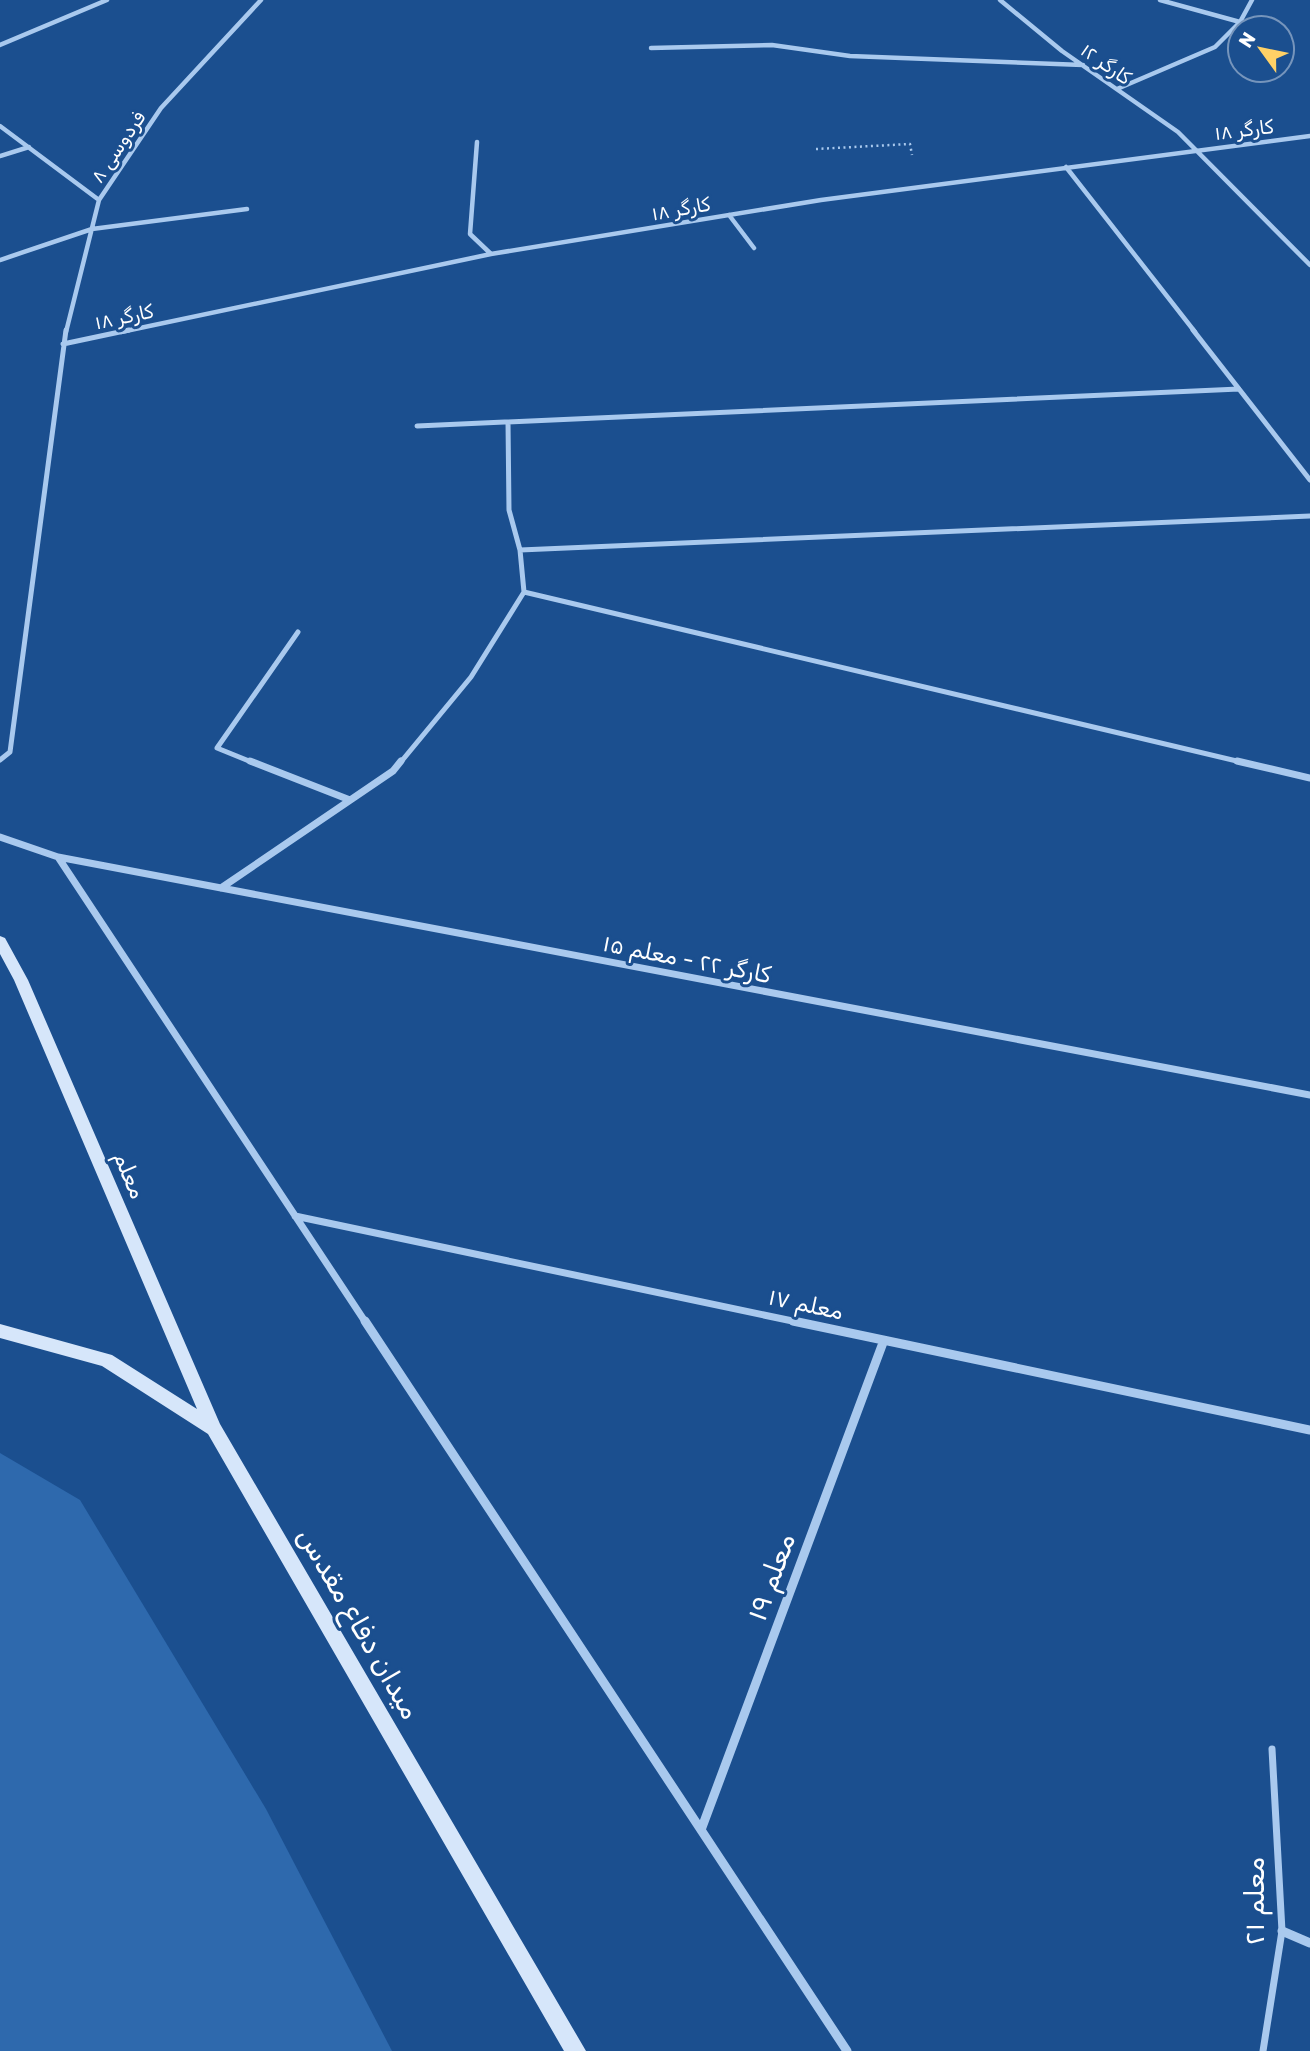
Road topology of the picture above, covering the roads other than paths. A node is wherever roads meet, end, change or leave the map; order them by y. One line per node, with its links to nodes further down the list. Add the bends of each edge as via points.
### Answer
1 (107, 0): 7 (street)
2 (261, 0): 18 (street, فردوسی ۸, via 161,108)
3 (1000, 0): 9 (street, کارگر ۱۲)
4 (1160, 0): 5 (street)
5 (1226, 18)
6 (1226, 36): 10 (street, via 1215,47)
7 (0, 46)
8 (651, 48): 9 (street, via 772,45 850,56)
9 (1083, 65): 10 (street, کارگر ۱۲)
10 (1117, 89): 15 (street, کارگر ۱۲)
11 (0, 126): 14 (street)
12 (1310, 136): 15 (street, کارگر ۱۸)
13 (477, 142): 23 (street, via 470,234)
14 (29, 148): 16 (street); 18 (street)
15 (1197, 150): 17 (street, کارگر ۱۸); 25 (street, کارگر ۱۲)
16 (0, 156)
17 (1066, 167): 20 (street, کارگر ۱۸); 27 (street)
18 (99, 200): 21 (street, فردوسی ۸)
19 (247, 209): 21 (street)
20 (729, 215): 22 (street); 23 (street, کارگر ۱۸)
21 (92, 229): 24 (street); 26 (street, فردوسی ۸)
22 (754, 248)
23 (491, 254): 26 (street, کارگر ۱۸)
24 (0, 260)
25 (1310, 265)
26 (64, 344): 35 (street, فردوسی ۸, via 10,752)
27 (1239, 389): 28 (street); 30 (street)
28 (508, 422): 29 (street); 32 (street, via 509,510)
29 (417, 426)
30 (1310, 480)
31 (1310, 516): 32 (street)
32 (520, 550): 33 (street)
33 (524, 592): 36 (street); 37 (street, via 471,677 393,771)
34 (298, 632): 37 (street, via 217,748)
35 (0, 760)
36 (1310, 778)
37 (350, 800): 40 (street)
38 (0, 837): 39 (street, کارگر ۲۲ - معلم ۱۵)
39 (58, 858): 40 (street, کارگر ۲۲ - معلم ۱۵); 43 (street)
40 (221, 888): 42 (street, کارگر ۲۲ - معلم ۱۵)
41 (0, 942): 46 (main road, معلم, via 21,980)
42 (1310, 1095)
43 (295, 1216): 45 (street, معلم ۱۷); 49 (street)
44 (0, 1331): 46 (main road, میدان دفاع مقدس, via 106,1360)
45 (884, 1340): 47 (street, معلم ۱۷); 49 (street, معلم ۱۹)
46 (214, 1429): 52 (main road, میدان دفاع مقدس)
47 (1310, 1430)
48 (1272, 1749): 50 (lane, معلم ۲۱)
49 (701, 1830): 53 (street)
50 (1282, 1931): 51 (street); 54 (lane, معلم ۲۱)
51 (1310, 1943)
52 (576, 2051)
53 (847, 2051)
54 (1263, 2051)

